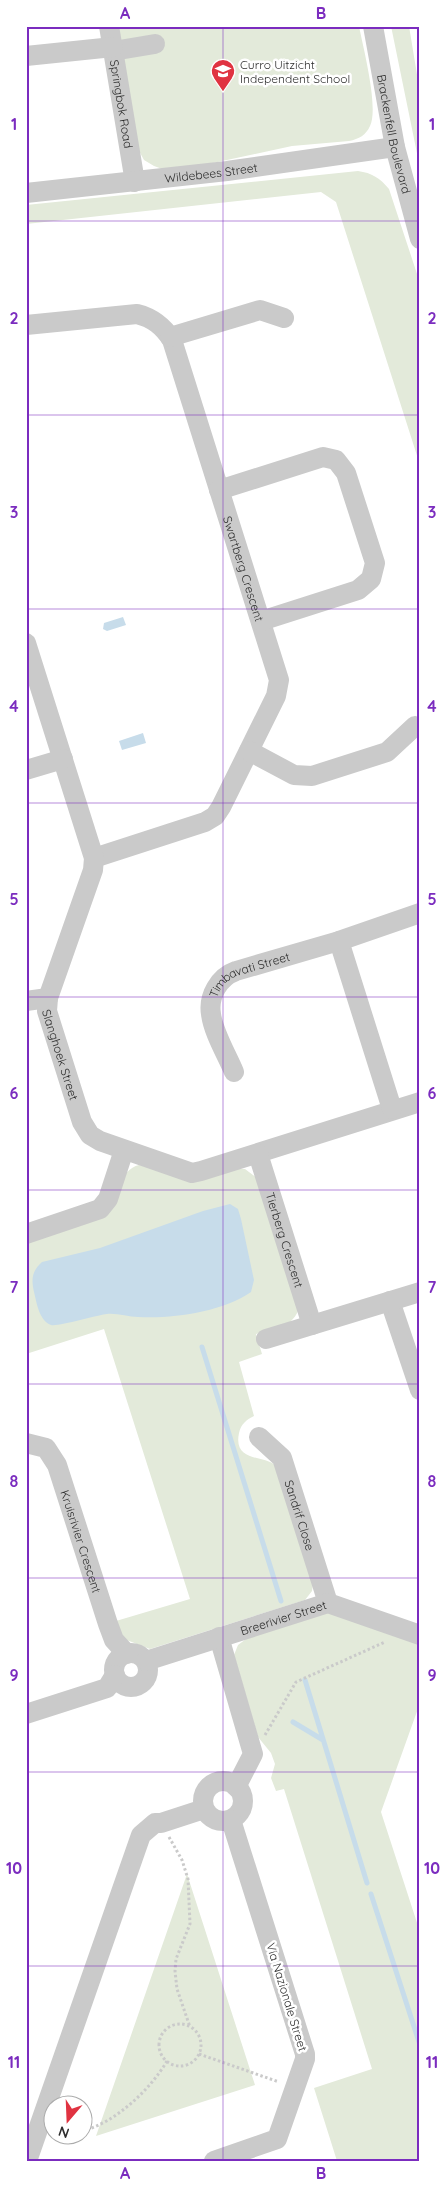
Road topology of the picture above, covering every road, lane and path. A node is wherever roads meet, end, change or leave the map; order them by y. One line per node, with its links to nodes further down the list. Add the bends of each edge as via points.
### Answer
1 (373, 26): 5 (street, Brackenfell Boulevard)
2 (154, 39): 3 (street)
3 (112, 41): 4 (street); 6 (street, Springbok Road)
4 (26, 56)
5 (394, 147): 6 (street, Wildebees Street); 8 (street, Brackenfell Boulevard)
6 (135, 182): 7 (street, Wildebees Street)
7 (26, 193)
8 (420, 239)
9 (284, 318): 11 (street, via 260,310)
10 (26, 325): 11 (street, Swartberg Crescent, via 136,314 157,322)
11 (170, 337): 12 (street, Swartberg Crescent)
12 (219, 490): 13 (street, Swartberg Crescent); 13 (street, via 323,458 336,460 346,474 375,563 371,580 358,590)
13 (261, 621): 16 (street, Swartberg Crescent, via 280,686)
14 (26, 643): 17 (street)
15 (415, 726): 16 (street, via 387,752 312,776 294,775)
16 (249, 751): 19 (street, Swartberg Crescent, via 218,812 210,819)
17 (62, 759): 18 (street); 19 (street)
18 (26, 770)
19 (94, 858): 22 (street, Slanghoek Street, via 93,870)
20 (420, 913): 21 (street, Timbavati Street)
21 (339, 941): 24 (street, Timbavati Street, via 236,971 220,982 210,1012); 26 (street)
22 (48, 998): 23 (street); 27 (street, Slanghoek Street, via 48,1016 85,1129 94,1139)
23 (26, 1001)
24 (234, 1072)
25 (420, 1102): 26 (street, Slanghoek Street)
26 (392, 1110): 28 (street, Slanghoek Street)
27 (124, 1150): 28 (street, Slanghoek Street, via 192,1173); 29 (street, via 108,1199 100,1209)
28 (258, 1154): 32 (street, Tierberg Crescent)
29 (26, 1234)
30 (420, 1292): 31 (street)
31 (390, 1301): 32 (street); 34 (street)
32 (312, 1325): 33 (street)
33 (266, 1339)
34 (419, 1383)
35 (259, 1438): 37 (street, Sandrif Close, via 282,1458)
36 (26, 1443): 40 (street, Kruisrivier Crescent, via 46,1448 57,1465 108,1624 114,1640)
37 (328, 1603): 38 (street, Breerivier Street); 39 (street, Breerivier Street)
38 (414, 1633): 44 (path, via 296,1682)
39 (219, 1637): 41 (street, Breerivier Street); 44 (street)
40 (127, 1654): 41 (street, via 137,1654); 42 (street, via 115,1665)
41 (146, 1661): 42 (street, via 148,1672 139,1686 122,1684)
42 (115, 1675): 43 (street, via 107,1688)
43 (26, 1714)
44 (253, 1754): 45 (street)
45 (236, 1787): 46 (street, via 225,1781 212,1784 204,1794); 47 (street, via 243,1805)
46 (204, 1809): 47 (street, via 218,1821); 48 (street)
47 (231, 1820): 52 (street, Via Nazionale Street, via 305,2054)
48 (161, 1823): 49 (path, via 182,1860 188,1879 190,1924 176,1959 175,1971 177,1989); 53 (street, via 150,1825 141,1835)
49 (190, 2027): 50 (path, via 201,2042); 51 (path, via 177,2025 165,2031 160,2050)
50 (199, 2054): 51 (path, via 185,2065); 52 (path)
51 (167, 2061): 54 (path, via 149,2087 135,2100)
52 (296, 2088): 56 (street, Via Nazionale Street, via 277,2139)
53 (35, 2109): 55 (street)
54 (92, 2128)
55 (27, 2161)
56 (214, 2161)

